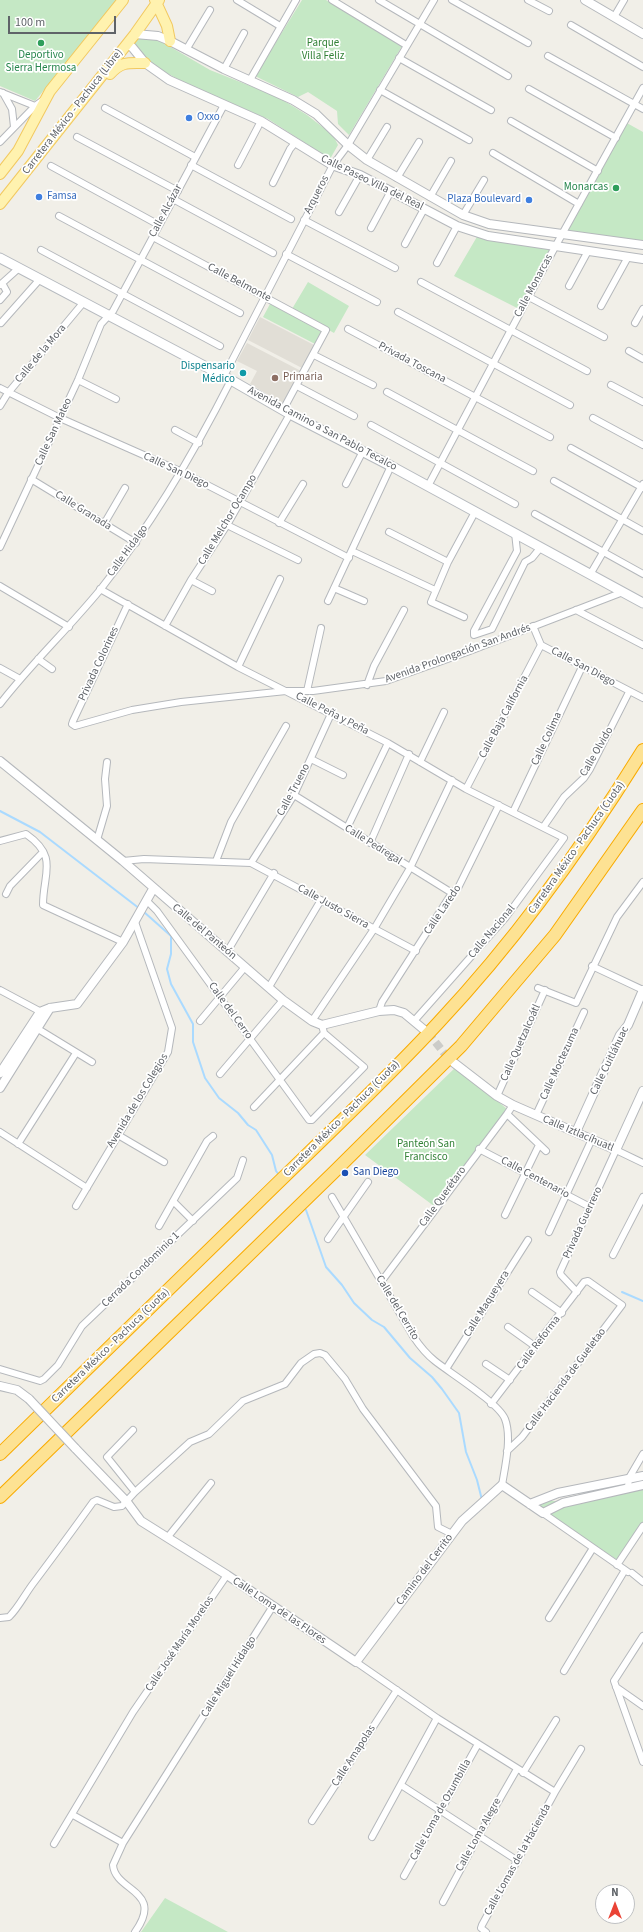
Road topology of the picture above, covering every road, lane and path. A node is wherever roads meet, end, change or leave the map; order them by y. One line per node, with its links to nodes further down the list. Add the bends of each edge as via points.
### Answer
1 (123, 0): 37 (main road, Carretera México - Pachuca (Libre))
2 (157, 0): 19 (main road, Carretera México - Pachuca (Libre)); 21 (main road)
3 (237, 0): 17 (street)
4 (296, 0): 17 (street)
5 (332, 0): 23 (street)
6 (379, 0): 15 (street)
7 (434, 0): 15 (street, Arqueros)
8 (452, 0): 22 (street)
9 (528, 0): 13 (street)
10 (585, 0): 14 (street)
11 (624, 0): 14 (street)
12 (210, 10): 25 (street)
13 (549, 11)
14 (614, 17): 20 (street)
15 (420, 24): 23 (street, Arqueros); 31 (street)
16 (570, 25): 29 (street)
17 (280, 26): 32 (street)
18 (244, 32): 30 (street)
19 (135, 34): 21 (street, Calle Paseo Villa del Real, via 158,36); 24 (main road, Carretera México - Pachuca (Libre))
20 (643, 34)
21 (170, 41): 25 (street, Calle Paseo Villa del Real)
22 (528, 43)
23 (406, 45): 27 (street, Arqueros)
24 (126, 46): 28 (street, Calle Paseo Villa del Real, via 132,47); 44 (main road, Carretera México - Pachuca (Libre))
25 (186, 50): 30 (street, Calle Paseo Villa del Real)
26 (548, 56): 38 (street)
27 (399, 58): 35 (street, Arqueros); 43 (street)
28 (145, 64): 39 (street, Calle Paseo Villa del Real, via 176,84); 44 (main road, via 126,63 117,66)
29 (643, 67)
30 (224, 69): 32 (street, Calle Paseo Villa del Real)
31 (508, 76)
32 (250, 80): 55 (street, Calle Paseo Villa del Real, via 288,97 316,114)
33 (643, 88): 38 (street, Calle Monarcas)
34 (529, 89): 50 (street)
35 (380, 90): 51 (street); 55 (street, Arqueros)
36 (1, 92): 40 (street); 47 (street, via 12,109)
37 (45, 99): 40 (street); 65 (main road, Carretera México - Pachuca (Libre), via 18,151)
38 (634, 104): 42 (street); 50 (street, Calle Monarcas)
39 (224, 105): 45 (street, Calle Paseo Villa del Real); 57 (street, Calle Alcázar)
40 (35, 106): 47 (street)
41 (105, 108): 57 (street)
42 (643, 109)
43 (491, 110)
44 (73, 113): 74 (main road, Carretera México - Pachuca (Libre))
45 (261, 121): 54 (street, Calle Paseo Villa del Real); 60 (street)
46 (511, 121): 64 (street)
47 (14, 127): 52 (street)
48 (387, 127): 58 (street)
49 (77, 137): 70 (street)
50 (616, 138): 64 (street, Calle Monarcas)
51 (469, 140)
52 (0, 142)
53 (418, 142): 67 (street)
54 (295, 143): 61 (street, Calle Paseo Villa del Real); 69 (street)
55 (348, 145): 58 (street, Calle Paseo Villa del Real); 61 (street, Arqueros)
56 (493, 154): 75 (street)
57 (196, 157): 63 (street, Calle Alcázar)
58 (367, 160): 67 (street, Calle Paseo Villa del Real)
59 (451, 161): 72 (street)
60 (238, 165)
61 (333, 165): 66 (street, Calle Paseo Villa del Real); 81 (street, Arqueros)
62 (51, 166): 82 (street)
63 (191, 166): 70 (street, Calle Alcázar); 80 (street)
64 (598, 171): 75 (street, Calle Monarcas)
65 (0, 174)
66 (360, 175): 71 (street, Calle Paseo Villa del Real); 77 (street)
67 (397, 178): 72 (street, Calle Paseo Villa del Real)
68 (484, 180): 78 (street)
69 (273, 183)
70 (178, 191): 73 (street, Calle Alcázar)
71 (391, 191): 76 (street, Calle Paseo Villa del Real); 84 (street)
72 (430, 197): 78 (street, Calle Paseo Villa del Real)
73 (173, 199): 82 (street, Calle Alcázar); 92 (street)
74 (0, 204)
75 (579, 204): 85 (street, Calle Monarcas)
76 (424, 209): 83 (street, Calle Paseo Villa del Real); 87 (street)
77 (339, 212)
78 (463, 215): 85 (street, Calle Paseo Villa del Real, via 489,224)
79 (59, 216): 97 (street)
80 (291, 219)
81 (304, 220): 93 (street, Arqueros); 100 (street)
82 (159, 225): 86 (street, Calle Alcázar)
83 (457, 226): 89 (street, Calle Paseo Villa del Real, via 477,234); 98 (street)
84 (371, 228)
85 (562, 234): 88 (street, Calle Paseo Villa del Real); 89 (street, Calle Monarcas)
86 (153, 237): 97 (street, Calle Alcázar); 106 (street, Calle Belmonte)
87 (405, 244)
88 (643, 245)
89 (555, 247): 91 (street, Calle Paseo Villa del Real); 107 (street, Calle Monarcas)
90 (41, 250): 105 (street)
91 (588, 251): 94 (street, Calle Paseo Villa del Real); 104 (street)
92 (273, 253)
93 (286, 254): 106 (street, Arqueros); 109 (street)
94 (628, 257): 96 (street, Calle Paseo Villa del Real); 111 (street)
95 (0, 258): 99 (main road, Avenida Camino a San Pablo Tecalco)
96 (643, 259)
97 (140, 260): 105 (street, Calle Alcázar); 114 (street)
98 (438, 263)
99 (19, 268): 101 (main road, Avenida Camino a San Pablo Tecalco); 103 (street)
100 (395, 268)
101 (40, 279): 110 (main road, Avenida Camino a San Pablo Tecalco); 116 (street)
102 (421, 282): 120 (street)
103 (1, 284): 108 (street, via 7,292)
104 (569, 286)
105 (122, 293): 115 (street, Calle Alcázar); 122 (street)
106 (264, 297): 119 (street, Calle Belmonte); 128 (street, Arqueros)
107 (529, 297): 120 (street, Calle Monarcas); 121 (street)
108 (0, 300)
109 (377, 302)
110 (83, 303): 115 (main road, Avenida Camino a San Pablo Tecalco); 135 (street, Calle de la Mora)
111 (601, 306)
112 (643, 309): 117 (street)
113 (398, 312): 126 (street)
114 (240, 313)
115 (108, 316): 128 (main road, Avenida Camino a San Pablo Tecalco); 129 (street, Calle San Mateo, via 101,324)
116 (1, 323)
117 (635, 323)
118 (348, 329): 136 (street, Privada Toscana)
119 (326, 330): 124 (street, Calle Melchor Ocampo)
120 (512, 330): 126 (street, Calle Monarcas); 127 (street)
121 (604, 337)
122 (220, 346)
123 (629, 351): 125 (street)
124 (314, 354): 131 (street); 132 (street, Calle Melchor Ocampo)
125 (643, 359)
126 (494, 363): 136 (street, Calle Monarcas); 139 (street)
127 (587, 371)
128 (227, 378): 141 (main road, Avenida Camino a San Pablo Tecalco); 149 (street, Calle Hidalgo)
129 (78, 380): 137 (street); 143 (street, Calle San Mateo)
130 (611, 384): 138 (street)
131 (373, 385)
132 (297, 386): 141 (street, Calle Melchor Ocampo); 142 (street)
133 (0, 388): 135 (street, Calle San Diego)
134 (387, 392): 147 (street)
135 (8, 393): 140 (street, Calle de la Mora); 143 (street, Calle San Diego)
136 (475, 397): 147 (street, Calle Monarcas); 148 (street, Privada Toscana)
137 (116, 399)
138 (643, 402)
139 (570, 405)
140 (0, 406)
141 (286, 412): 152 (main road, Avenida Camino a San Pablo Tecalco); 164 (street, Calle Melchor Ocampo)
142 (354, 416)
143 (60, 418): 156 (street, Calle San Diego); 157 (street, Calle San Mateo)
144 (594, 418): 150 (street)
145 (371, 426): 153 (street)
146 (175, 430): 149 (street)
147 (458, 430): 153 (street, Calle Monarcas); 155 (street)
148 (550, 437)
149 (199, 443): 156 (street, Calle Hidalgo)
150 (643, 445)
151 (571, 448): 162 (street)
152 (363, 451): 154 (main road, Avenida Camino a San Pablo Tecalco); 160 (street)
153 (440, 463): 161 (street, Calle Monarcas); 165 (street)
154 (392, 466): 161 (main road, Avenida Camino a San Pablo Tecalco); 178 (street)
155 (533, 471)
156 (182, 472): 164 (street, Calle San Diego); 175 (street, Calle Hidalgo)
157 (31, 479): 170 (street, Calle Granada); 176 (street, Calle San Mateo)
158 (554, 481): 168 (street)
159 (303, 484): 169 (street)
160 (346, 484)
161 (428, 486): 166 (main road, Avenida Camino a San Pablo Tecalco)
162 (642, 486): 168 (street)
163 (125, 488): 170 (street)
164 (240, 502): 169 (street, Calle San Diego); 171 (street, Calle Melchor Ocampo)
165 (515, 504)
166 (476, 512): 174 (main road, Avenida Camino a San Pablo Tecalco); 183 (street)
167 (535, 514): 180 (street)
168 (622, 519): 172 (street); 180 (street)
169 (279, 523): 181 (street, Calle San Diego)
170 (104, 524): 175 (street, Calle Granada)
171 (227, 525): 182 (street); 188 (street, Calle Melchor Ocampo)
172 (643, 531)
173 (389, 532): 183 (street)
174 (515, 533): 177 (main road, Avenida Camino a San Pablo Tecalco); 179 (street)
175 (136, 543): 191 (street, Calle Hidalgo)
176 (0, 547)
177 (541, 547): 184 (street); 185 (main road, Avenida Camino a San Pablo Tecalco)
178 (352, 551): 181 (street); 192 (street)
179 (517, 552): 184 (street); 184 (street, via 474,634 492,630)
180 (604, 552): 185 (street); 186 (street)
181 (349, 558): 190 (street)
182 (298, 560)
183 (448, 562): 192 (street)
184 (525, 562)
185 (591, 573): 194 (main road, Avenida Camino a San Pablo Tecalco)
186 (643, 574)
187 (280, 579): 209 (street)
188 (191, 580): 193 (street); 202 (street, Calle Melchor Ocampo)
189 (0, 586): 204 (street)
190 (334, 588): 195 (street); 196 (street)
191 (100, 589): 198 (street, Calle Peña y Peña); 204 (street, Calle Hidalgo)
192 (435, 590): 201 (street, via 432,603)
193 (212, 591)
194 (623, 592): 197 (main road, Avenida Camino a San Pablo Tecalco); 200 (street, Avenida Prolongación San Andrés)
195 (328, 601)
196 (364, 601)
197 (643, 603)
198 (128, 604): 202 (street, Calle Peña y Peña); 222 (street, Privada Colorines)
199 (404, 610): 214 (street, via 374,666)
200 (576, 610): 203 (street, Avenida Prolongación San Andrés); 207 (street)
201 (464, 617)
202 (165, 626): 209 (street, Calle Peña y Peña)
203 (533, 626): 206 (street, Calle San Diego); 214 (street, Avenida Prolongación San Andrés, via 386,681)
204 (69, 627): 208 (street, Calle Hidalgo)
205 (321, 628): 216 (street)
206 (541, 645): 210 (street, Calle San Diego); 233 (street, Calle Baja California)
207 (643, 645)
208 (38, 659): 212 (street); 213 (street, Calle Hidalgo)
209 (238, 667): 215 (street, Calle Peña y Peña)
210 (582, 667): 217 (street, Calle San Diego); 237 (street, Calle Colima)
211 (0, 668): 213 (street)
212 (52, 669)
213 (20, 679): 219 (street, Calle Hidalgo)
214 (367, 685): 216 (street, Avenida Prolongación San Andrés)
215 (286, 691): 216 (street, Avenida Prolongación San Andrés); 221 (street, Calle Peña y Peña); 222 (street, Avenida Prolongación San Andrés, via 182,702 132,710 74,726)
216 (307, 691)
217 (629, 692): 218 (street, Calle San Diego); 238 (street, Calle Olvido, via 590,769 564,797)
218 (643, 698)
219 (0, 704)
220 (444, 712): 230 (street)
221 (331, 714): 224 (street, Calle Peña y Peña); 227 (street, Calle Trueno)
222 (72, 724)
223 (286, 726): 246 (street, via 231,822)
224 (388, 743): 226 (street, Calle Peña y Peña); 239 (street)
225 (643, 750): 338 (highway, Carretera México - Pachuca (Cuota), via 550,890 439,1022)
226 (409, 754): 230 (street, Calle Peña y Peña); 243 (street)
227 (311, 759): 231 (street); 234 (street, Calle Trueno)
228 (0, 761): 241 (street, Calle del Panteón)
229 (107, 762): 241 (street, via 107,806)
230 (420, 762): 232 (street, Calle Peña y Peña)
231 (343, 775)
232 (452, 780): 233 (street, Calle Peña y Peña); 248 (street)
233 (466, 788): 235 (street, Calle Peña y Peña)
234 (294, 795): 239 (street, Calle Pedregal); 247 (street, Calle Trueno)
235 (499, 805): 237 (street, Calle Peña y Peña); 252 (street, Calle Laredo, via 458,888)
236 (643, 810): 346 (highway, via 555,935 461,1046)
237 (513, 812): 238 (street, Calle Peña y Peña)
238 (544, 826): 240 (street, Calle Peña y Peña)
239 (347, 828): 243 (street, Calle Pedregal)
240 (564, 838): 273 (street, Calle Nacional, via 506,917)
241 (97, 840): 245 (street, Calle del Panteón)
242 (0, 841): 244 (street, via 26,834)
243 (370, 843): 248 (street, Calle Pedregal)
244 (43, 852): 253 (street, via 10,886); 258 (street, via 48,866 43,905)
245 (123, 861): 246 (street); 251 (street, Calle del Panteón)
246 (216, 861): 247 (street)
247 (251, 863): 249 (street, Calle Justo Sierra)
248 (410, 868): 252 (street, Calle Pedregal); 257 (street)
249 (274, 874): 254 (street, Calle Justo Sierra); 260 (street)
250 (643, 882): 261 (street, via 617,917)
251 (153, 889): 255 (street); 260 (street, Calle del Panteón)
252 (452, 893): 259 (street, Calle Laredo)
253 (6, 894)
254 (321, 900): 257 (street, Calle Justo Sierra); 263 (street)
255 (144, 907): 256 (street); 266 (street, Calle del Cerro, via 157,911)
256 (135, 922): 258 (street); 293 (street, Avenida de los Colegios, via 172,1028 168,1052)
257 (374, 929): 259 (street, Calle Justo Sierra); 272 (street)
258 (123, 942): 269 (street, via 77,1004)
259 (416, 950): 268 (street, Calle Laredo, via 382,1002)
260 (227, 952): 262 (street, Calle del Panteón)
261 (592, 966): 265 (street); 286 (street, Calle Quetzalcoátl, via 576,1003 542,989)
262 (245, 967): 263 (street, Calle del Panteón); 266 (street)
263 (269, 987): 267 (street, Calle del Panteón)
264 (0, 990): 269 (street)
265 (643, 990): 292 (street, Calle Cuitláhuac)
266 (220, 998): 271 (street); 277 (street, Calle del Cerro)
267 (283, 1000): 272 (street, Calle del Panteón); 277 (street)
268 (379, 1011): 273 (street, via 394,1010 404,1013); 275 (street)
269 (45, 1012): 274 (street); 281 (street)
270 (584, 1012): 290 (street, Calle Moctezuma)
271 (200, 1021)
272 (312, 1021): 275 (street, Calle del Panteón)
273 (414, 1021): 276 (street)
274 (38, 1029): 278 (street); 284 (street)
275 (323, 1029): 283 (street); 283 (street, Calle del Cerro, via 364,1067 312,1120 309,1120)
276 (428, 1033)
277 (250, 1040): 282 (street); 283 (street, Calle del Cerro)
278 (76, 1053): 280 (street); 296 (street)
279 (449, 1059): 286 (street, Calle Iztlacíhuatl)
280 (92, 1062)
281 (0, 1073)
282 (220, 1074)
283 (280, 1080): 288 (street)
284 (0, 1088)
285 (643, 1091): 299 (street)
286 (497, 1096): 287 (street, Calle Iztlacíhuatl)
287 (513, 1105): 289 (street, Calle Querétaro); 290 (street, Calle Iztlacíhuatl)
288 (254, 1107)
289 (506, 1114): 297 (street); 298 (street, Calle Querétaro)
290 (536, 1116): 292 (street, Calle Iztlacíhuatl)
291 (0, 1132): 296 (street)
292 (576, 1132): 295 (street, Calle Iztlacíhuatl)
293 (118, 1135): 302 (street); 306 (street, Avenida de los Colegios)
294 (213, 1136): 310 (street)
295 (592, 1139): 299 (street, Calle Iztlacíhuatl); 307 (street)
296 (18, 1144): 306 (street)
297 (539, 1145): 300 (street); 304 (street)
298 (479, 1149): 304 (street, Calle Centenario); 321 (street, Calle Querétaro)
299 (616, 1150): 303 (street, Calle Iztlacíhuatl); 312 (street, Privada Guerrero)
300 (546, 1151)
301 (243, 1160): 315 (street, Cerrada Condominio 1, via 237,1178)
302 (164, 1162)
303 (643, 1163)
304 (524, 1173): 307 (street, Calle Centenario); 313 (street)
305 (368, 1182): 314 (street)
306 (87, 1188): 311 (street, Avenida de los Colegios)
307 (566, 1196): 312 (street, Calle Centenario); 317 (street)
308 (332, 1197): 314 (street, Calle del Cerrito)
309 (643, 1197): 320 (street)
310 (173, 1201): 315 (street); 316 (street)
311 (76, 1206)
312 (590, 1207): 323 (street, Privada Guerrero, via 560,1272)
313 (505, 1215)
314 (344, 1216): 318 (street); 321 (street, Calle del Cerrito)
315 (192, 1221): 332 (street, Cerrada Condominio 1, via 82,1326 58,1366 44,1379 40,1381)
316 (159, 1226)
317 (549, 1232)
318 (328, 1239)
319 (528, 1240): 330 (street, Calle Maqueyera)
320 (613, 1255)
321 (381, 1282): 330 (street, Calle del Cerrito, via 413,1336 424,1350)
322 (532, 1292): 325 (street)
323 (577, 1292): 324 (street, Calle Reforma, via 586,1281); 325 (street, Calle Reforma)
324 (622, 1305): 337 (street, Calle Hacienda de Gueletao, via 522,1437)
325 (562, 1313): 327 (street, Calle Reforma)
326 (508, 1327): 327 (street)
327 (536, 1347): 333 (street, Calle Reforma)
328 (486, 1364): 333 (street)
329 (0, 1369): 332 (street)
330 (446, 1369): 335 (street, Calle del Cerrito)
331 (0, 1372): 332 (street)
332 (11, 1372)
333 (510, 1380): 335 (street, Calle Reforma)
334 (0, 1386): 347 (street, Calle Loma de las Flores, bridge, via 17,1390 29,1399)
335 (491, 1404): 337 (street, Calle del Cerrito, via 505,1418)
336 (133, 1430): 345 (street, via 107,1457)
337 (507, 1451): 344 (street, Calle del Cerrito)
338 (0, 1454)
339 (643, 1454): 341 (street)
340 (643, 1476): 341 (street)
341 (628, 1482): 343 (street); 348 (street, via 558,1493); 349 (street, via 563,1503)
342 (211, 1483): 352 (street)
343 (643, 1485)
344 (502, 1486): 348 (street); 351 (street, Camino del Cerrito, via 462,1521)
345 (135, 1492): 347 (street); 351 (street, via 190,1442 208,1434 243,1401 285,1384 301,1363 320,1353 325,1355 345,1379 363,1409 436,1506 438,1527)
346 (0, 1497)
347 (127, 1502): 352 (street, Calle Loma de las Flores, via 141,1521); 359 (street, via 114,1507 97,1500 93,1502 9,1618)
348 (530, 1504): 349 (street)
349 (542, 1513): 353 (street)
350 (643, 1526): 354 (street)
351 (452, 1534): 363 (street, Camino del Cerrito)
352 (167, 1538): 356 (street, Calle Loma de las Flores)
353 (593, 1548): 354 (street); 360 (street)
354 (617, 1565): 355 (street)
355 (628, 1572): 357 (street); 364 (street)
356 (226, 1575): 358 (street, Calle Loma de las Flores); 378 (street, Calle José María Morelos, via 133,1712)
357 (643, 1582)
358 (273, 1606): 363 (street, Calle Loma de las Flores); 382 (street, Calle Miguel Hidalgo)
359 (0, 1618)
360 (549, 1618)
361 (643, 1636): 362 (street)
362 (640, 1646): 365 (street, via 626,1661 614,1681)
363 (356, 1662): 366 (street, Calle Loma de las Flores)
364 (564, 1671)
365 (616, 1687): 367 (street); 372 (street)
366 (397, 1690): 368 (street, Calle Loma de las Flores); 379 (street, Calle Amapolas)
367 (643, 1706)
368 (437, 1718): 370 (street, Calle Loma de las Flores); 375 (street)
369 (556, 1720): 374 (street)
370 (478, 1744): 373 (street, Calle Loma de las Flores); 377 (street, Calle Loma de Ozumbilla)
371 (581, 1749): 376 (street, Calle Lomas de la Hacienda)
372 (643, 1762)
373 (517, 1769): 374 (street, Calle Loma de las Flores); 380 (street, Calle Loma Alegre)
374 (523, 1773): 376 (street, Calle Loma de las Flores)
375 (401, 1785): 377 (street); 381 (street)
376 (555, 1792): 384 (street, Calle Lomas de la Hacienda)
377 (441, 1810): 380 (street); 385 (street, Calle Loma de Ozumbilla)
378 (73, 1815): 382 (street); 383 (street, Calle José María Morelos)
379 (312, 1821)
380 (478, 1835): 384 (street); 386 (street, Calle Loma Alegre)
381 (372, 1837)
382 (123, 1843): 388 (street, Calle Miguel Hidalgo, via 113,1870 143,1902 141,1924)
383 (54, 1844)
384 (518, 1861): 387 (street, Calle Lomas de la Hacienda)
385 (404, 1876)
386 (443, 1902)
387 (484, 1930)
388 (135, 1932)

